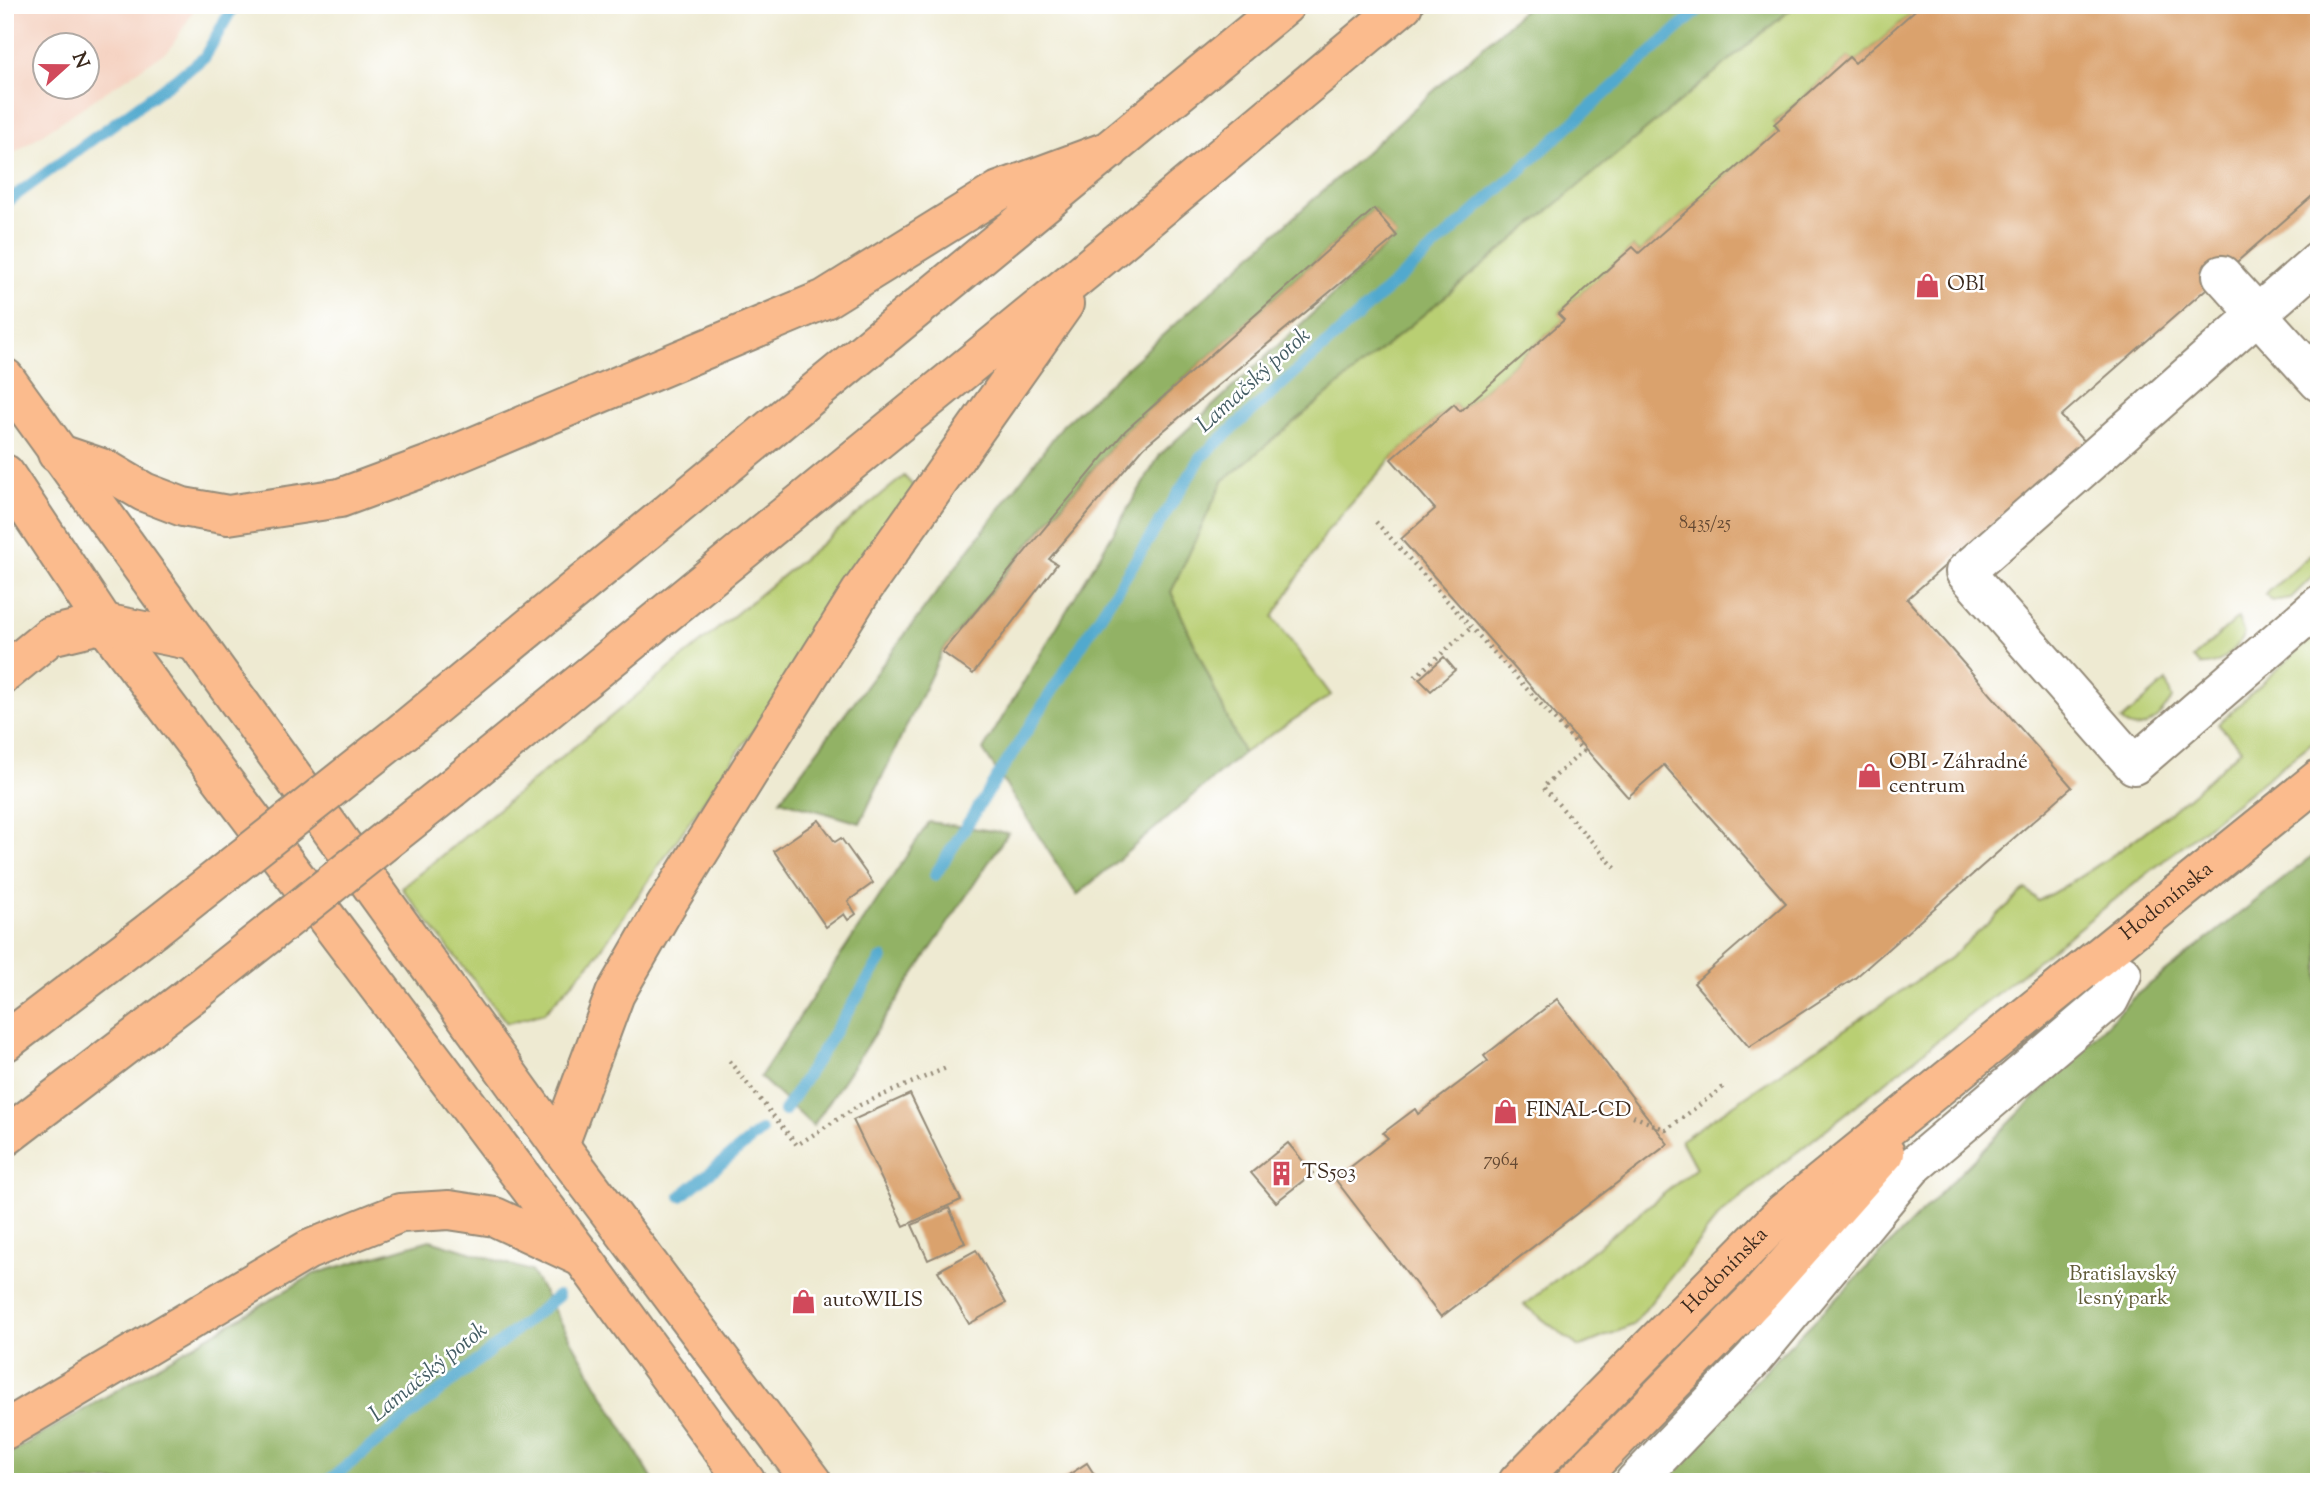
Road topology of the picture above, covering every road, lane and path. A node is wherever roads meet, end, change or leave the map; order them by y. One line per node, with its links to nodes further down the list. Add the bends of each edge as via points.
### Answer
1 (1285, 5): 3 (main road)
2 (1403, 5): 5 (main road)
3 (1110, 150): 10 (main road, via 999,191 825,299 340,498 228,515 183,507 144,492 107,470); 22 (main road, bridge, via 405,730)
4 (2319, 260): 7 (lane)
5 (1091, 266): 28 (main road, bridge, via 452,788); 29 (main road, via 860,593 665,907 615,994)
6 (2222, 275): 7 (lane)
7 (2258, 314): 9 (lane); 13 (lane, via 1965,572 2134,765)
8 (5, 378): 10 (main road)
9 (2319, 382)
10 (57, 453): 16 (main road)
11 (5, 474): 14 (main road)
12 (1376, 522): 15 (path)
13 (2319, 605)
14 (104, 623): 16 (main road); 17 (main road, via 50,636); 30 (main road)
15 (1472, 627): 18 (path); 20 (path, via 1583,751 1543,787)
16 (194, 641): 29 (main road)
17 (5, 673)
18 (1415, 677)
19 (2319, 779): 25 (main road, Hodonínska)
20 (1617, 870)
21 (2122, 974): 36 (lane, via 2109,1000 1912,1167 1753,1359)
22 (5, 1042)
23 (729, 1061): 24 (path, via 797,1146 860,1105)
24 (946, 1068)
25 (1950, 1076): 34 (main road, Hodonínska, via 1783,1213); 35 (main road, Hodonínska, via 1762,1292)
26 (1726, 1085): 27 (path, via 1666,1130)
27 (1633, 1116)
28 (5, 1137)
29 (559, 1145): 33 (main road)
30 (583, 1258): 31 (main road, via 495,1217 449,1210 400,1213 308,1250); 32 (main road)
31 (5, 1430)
32 (746, 1482)
33 (812, 1482)
34 (1518, 1482)
35 (1574, 1482)
36 (1635, 1482)

